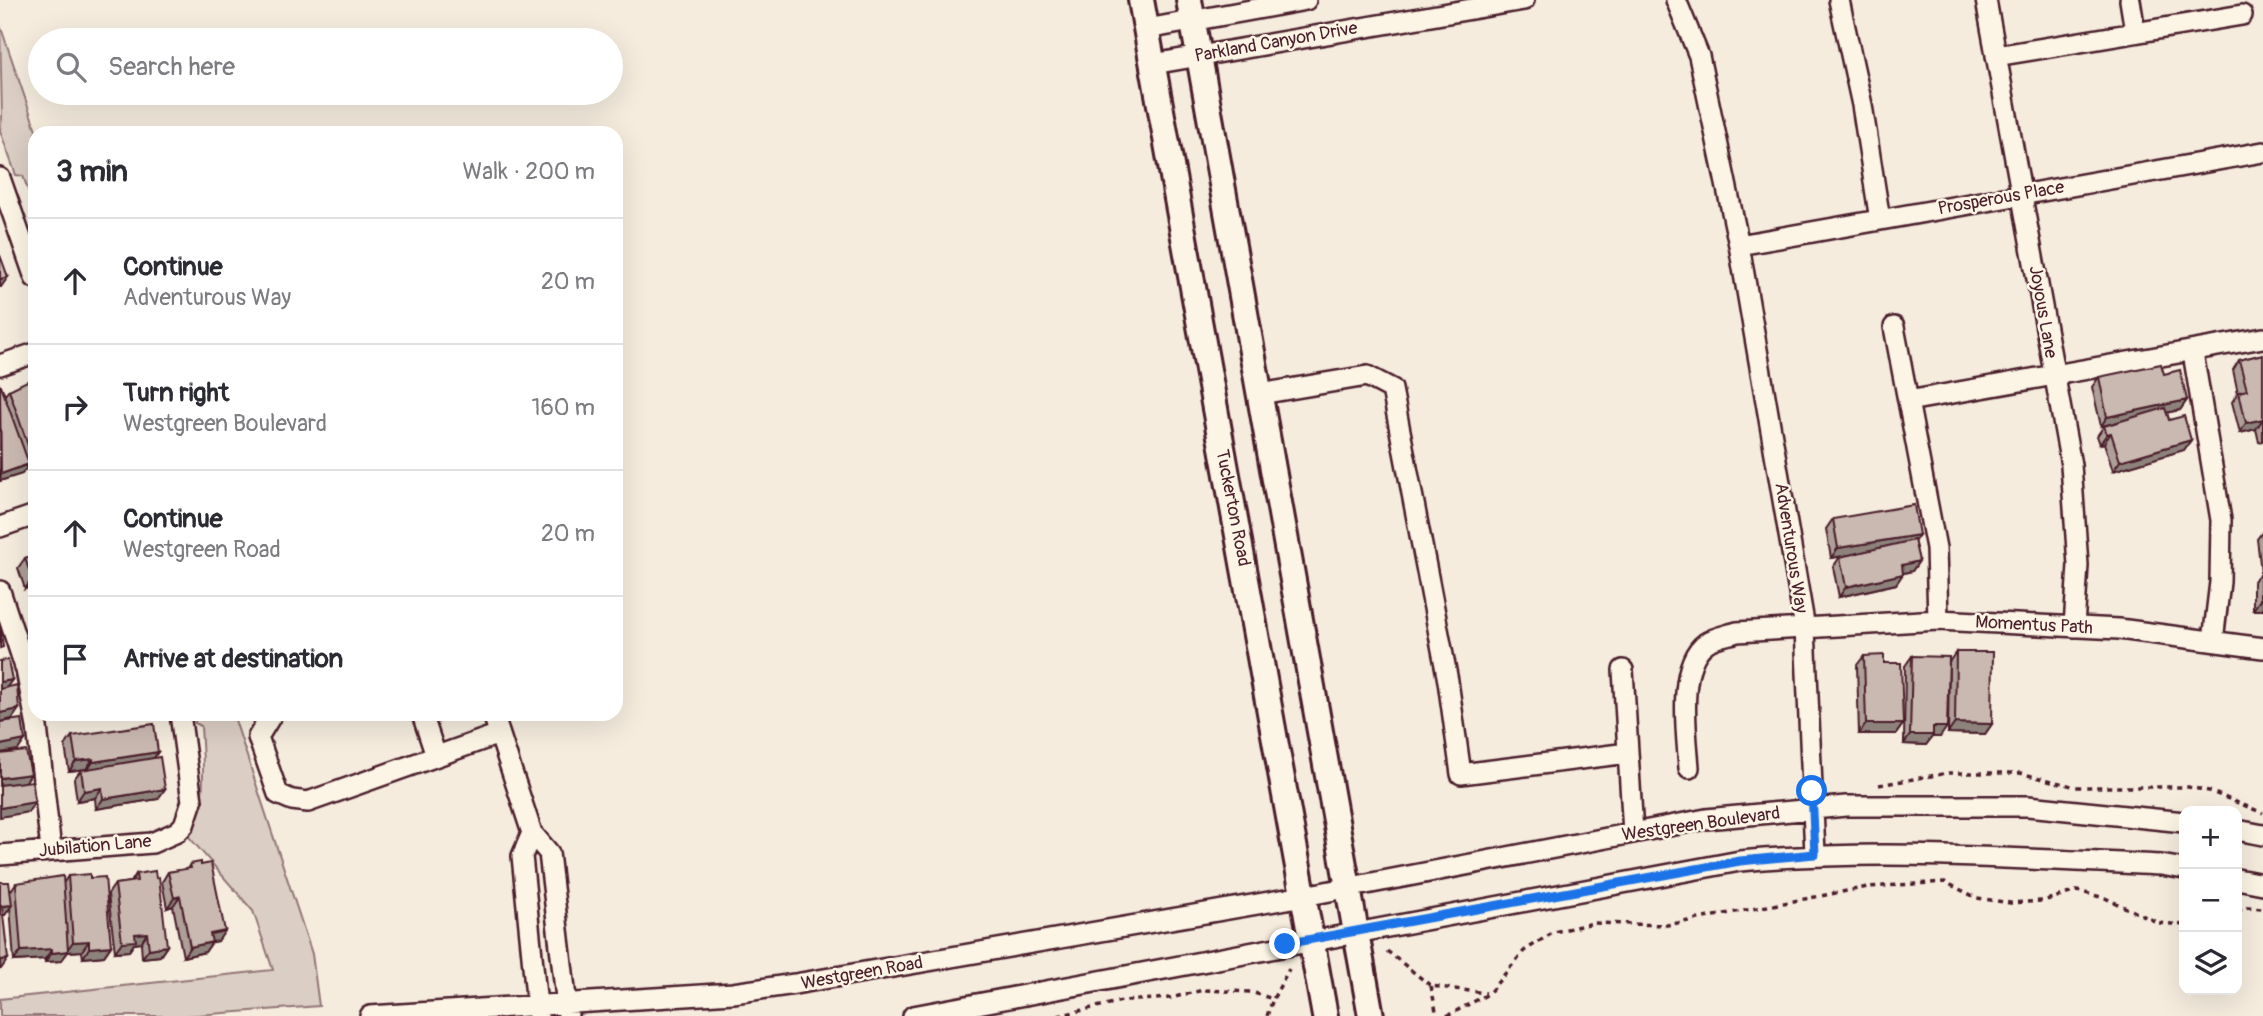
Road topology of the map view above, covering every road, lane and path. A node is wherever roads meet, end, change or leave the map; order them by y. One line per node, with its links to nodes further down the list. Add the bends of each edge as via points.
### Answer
1 (1142, 0): 10 (main road, Tuckerton Road)
2 (1306, 0): 8 (street, Parkland Canyon Drive)
3 (1524, 0): 12 (street, Parkland Canyon Drive)
4 (1676, 0): 19 (street, Adventurous Way, via 1699,56)
5 (1839, 0): 18 (street)
6 (1986, 0): 13 (street, Joyous Lane)
7 (2130, 0): 11 (street)
8 (1190, 10): 10 (street, Parkland Canyon Drive); 12 (main road)
9 (2242, 15): 11 (street)
10 (1147, 29): 14 (main road, Tuckerton Road)
11 (2135, 31): 13 (street)
12 (1198, 56): 14 (street, Parkland Canyon Drive); 27 (main road)
13 (1996, 56): 17 (street, Joyous Lane)
14 (1153, 64): 61 (main road, Tuckerton Road)
15 (2263, 152): 17 (street, Prosperous Place)
16 (0, 178): 20 (street)
17 (2022, 195): 18 (street, Prosperous Place); 26 (street, Joyous Lane)
18 (1880, 220): 19 (street, Prosperous Place)
19 (1739, 245): 34 (street, Adventurous Way)
20 (28, 258)
21 (1894, 327): 28 (street)
22 (2263, 338): 23 (street)
23 (2193, 353): 26 (street); 35 (street, via 2221,520)
24 (28, 355): 25 (street)
25 (0, 365)
26 (2055, 375): 28 (street); 33 (street, Joyous Lane, via 2077,513)
27 (1260, 394): 45 (street, via 1367,376 1392,388 1448,681 1461,774); 60 (main road)
28 (1908, 401): 32 (street, via 1936,548)
29 (28, 517): 30 (street)
30 (0, 527)
31 (0, 591): 38 (street)
32 (1938, 620): 33 (street, Momentus Path); 34 (street, Momentus Path)
33 (2074, 627): 35 (street, Momentus Path)
34 (1805, 628): 47 (street, Momentus Path, via 1737,632 1707,642 1692,659 1686,698); 48 (street, Adventurous Way)
35 (2213, 641): 36 (street, Momentus Path)
36 (2263, 648)
37 (1623, 670): 45 (street)
38 (28, 680)
39 (36, 721): 54 (street)
40 (181, 721): 54 (street, Jubilation Lane, via 192,801 184,825 152,843)
41 (268, 721): 46 (street, via 258,737 278,794 292,800 308,802)
42 (424, 721): 46 (street)
43 (495, 721): 44 (street)
44 (499, 734): 46 (street); 51 (street)
45 (1628, 753): 52 (street)
46 (436, 756)
47 (1689, 768)
48 (1813, 809): 49 (street, Westgreen Boulevard, via 2028,806); 52 (street, Westgreen Boulevard, via 1706,819); 55 (street, Adventurous Way)
49 (2179, 821)
50 (2242, 831): 53 (street)
51 (532, 833): 72 (street, via 549,853); 73 (street, via 522,856)
52 (1633, 833): 60 (street, Westgreen Boulevard)
53 (2263, 835)
54 (51, 850): 56 (street, Jubilation Lane)
55 (1815, 854): 57 (street, via 1940,855); 65 (street, via 1740,861)
56 (0, 855)
57 (2179, 868)
58 (2242, 880): 59 (street)
59 (2263, 884)
60 (1348, 887): 61 (street, Westgreen Road); 65 (main road)
61 (1304, 896): 66 (main road, Tuckerton Road); 72 (street, Westgreen Road, via 795,984)
62 (2263, 908): 63 (path)
63 (2242, 909)
64 (2179, 925): 70 (path, via 2159,923 2105,898 2077,891 2043,901 2010,903 1977,898 1945,882 1868,887 1667,925 1593,923 1554,932 1524,951)
65 (1356, 932): 66 (street); 79 (main road)
66 (1312, 939): 75 (street); 78 (main road, Tuckerton Road)
67 (1387, 951): 69 (path)
68 (1289, 968): 71 (path)
69 (1431, 986): 70 (path); 80 (path)
70 (1488, 994): 81 (path)
71 (1273, 999): 76 (path, via 1251,992 1203,990); 77 (path)
72 (567, 1010): 73 (street, Westgreen Road)
73 (537, 1011): 74 (street, Westgreen Road)
74 (370, 1016)
75 (913, 1016)
76 (1058, 1016)
77 (1267, 1016)
78 (1325, 1016)
79 (1371, 1016)
80 (1437, 1016)
81 (1447, 1016)

